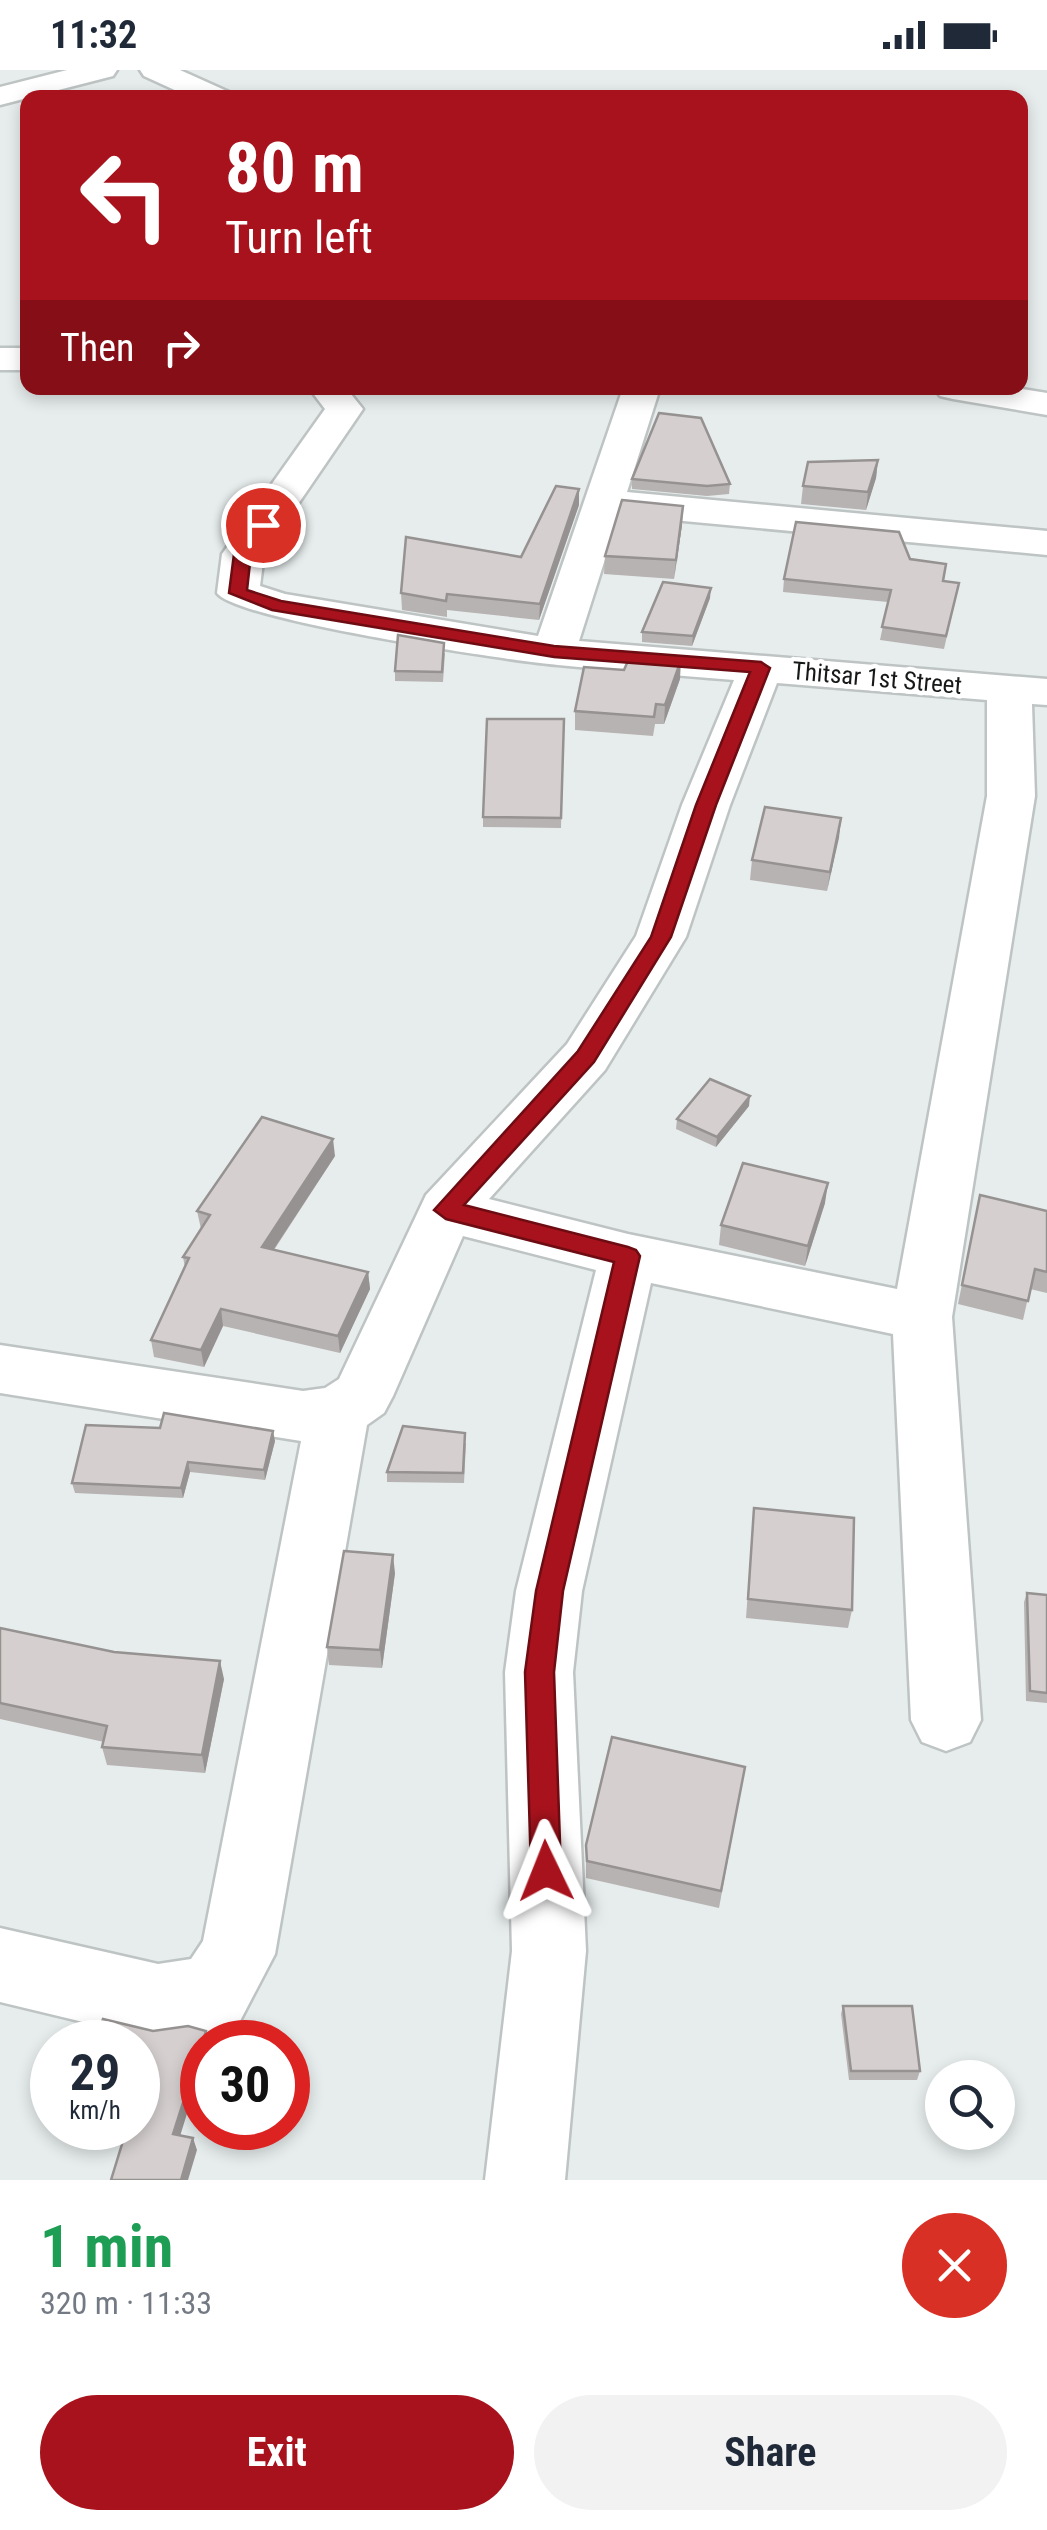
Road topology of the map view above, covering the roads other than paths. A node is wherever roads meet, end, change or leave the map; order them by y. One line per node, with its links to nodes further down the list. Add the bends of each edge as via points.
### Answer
1 (102, 70): 3 (street)
2 (154, 70): 4 (street)
3 (24, 90)
4 (200, 90)
5 (333, 395): 11 (street, Thitsar 1st Street, via 344,409 242,554 238,593 278,606)
6 (639, 395): 9 (street)
7 (995, 395): 8 (street)
8 (1047, 404)
9 (605, 502): 10 (street); 11 (street)
10 (1047, 543)
11 (554, 652): 12 (street, Thitsar 1st Street)
12 (761, 668): 13 (street, Thitsar 1st Street); 14 (street, via 661,937 586,1057)
13 (1028, 691): 16 (street)
14 (446, 1210): 15 (street); 18 (street, via 362,1396)
15 (628, 1256): 16 (street); 21 (street, via 549,1591 541,1656 549,1950)
16 (922, 1317): 19 (street)
17 (0, 1368): 18 (street, via 303,1416)
18 (338, 1412): 20 (street, via 238,1954 213,1994 158,2002)
19 (946, 1720)
20 (0, 1965)
21 (525, 2180)

